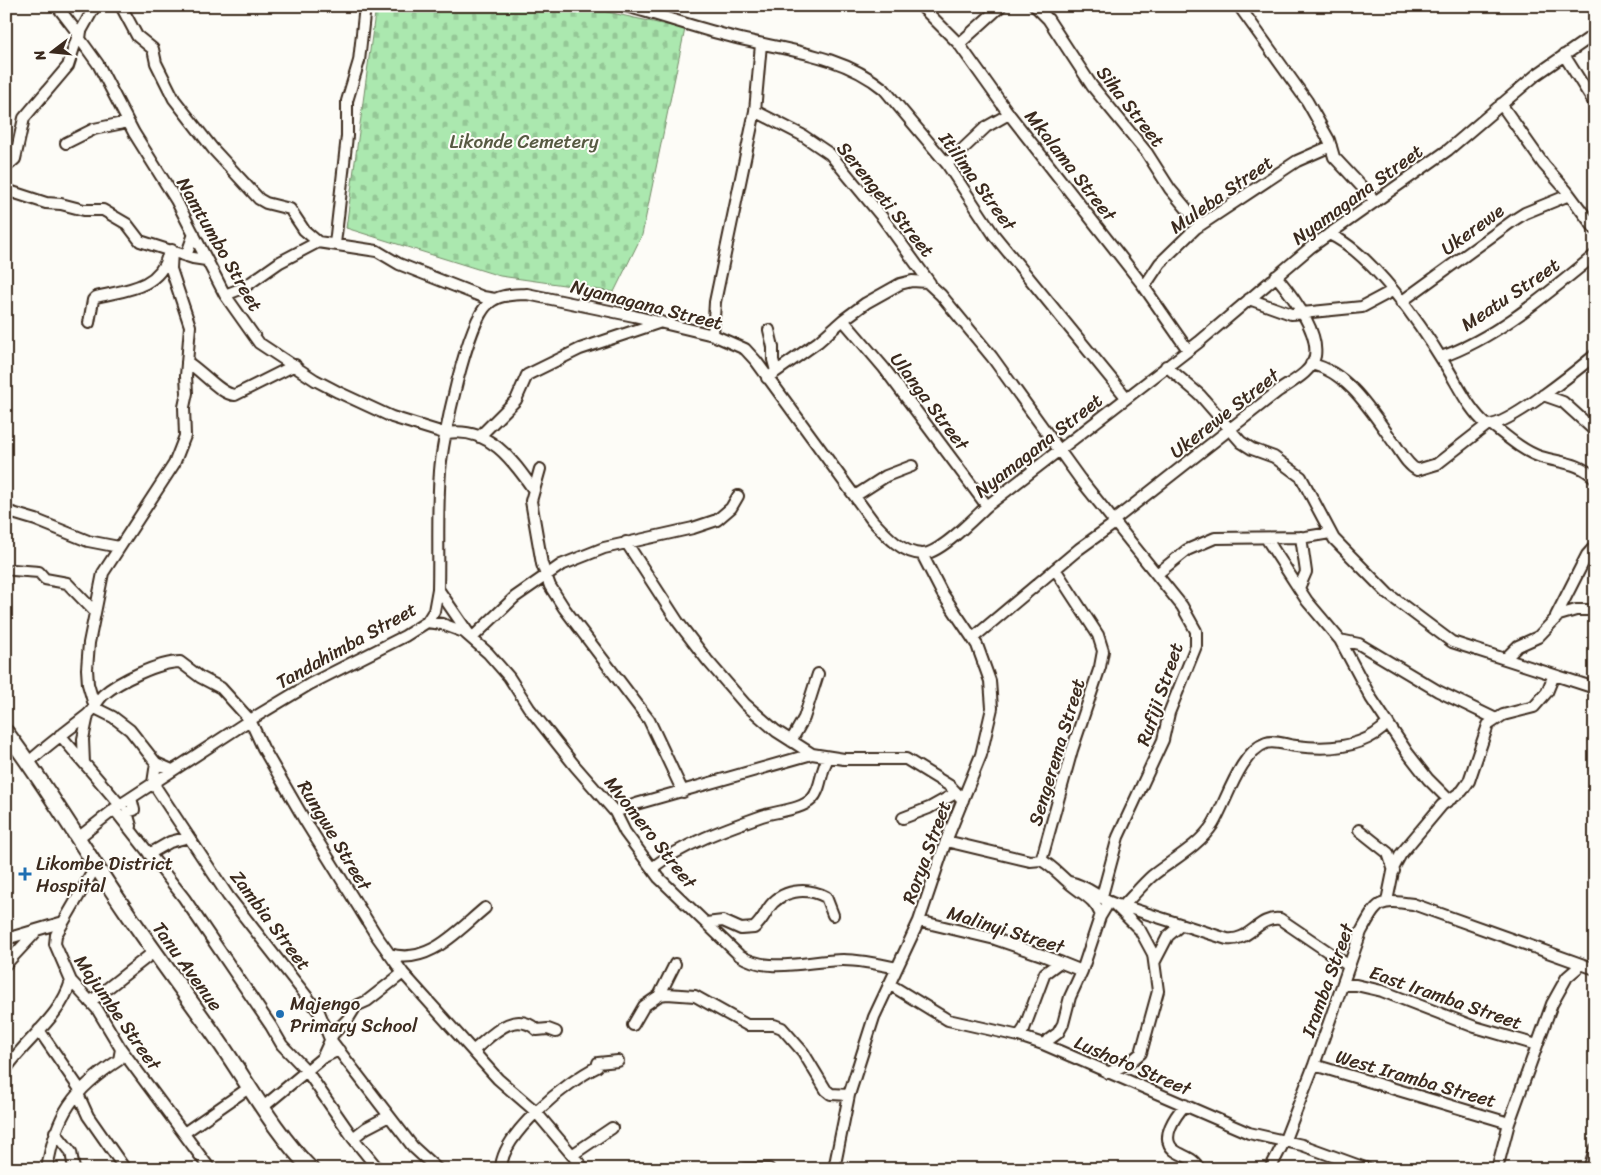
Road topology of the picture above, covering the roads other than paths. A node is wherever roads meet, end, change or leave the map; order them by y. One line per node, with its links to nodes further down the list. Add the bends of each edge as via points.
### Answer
1 (58, 6): 11 (street, Namtumbo Street)
2 (95, 6): 11 (street)
3 (121, 6): 31 (street, via 137,36 153,49 156,63 174,99 213,149 259,199 290,210 304,230)
4 (365, 6): 32 (street, via 359,61 347,101 348,127)
5 (625, 6): 12 (street, Itilima Street)
6 (921, 6): 13 (street, Mkalama Street)
7 (1001, 6): 13 (street)
8 (1035, 6): 27 (street, Siha Street, via 1048,19 1097,92 1143,148 1170,189)
9 (1239, 6): 21 (street, via 1293,80)
10 (1595, 34): 14 (street, Nyamagana Street)
11 (79, 36): 19 (street, Namtumbo Street, via 98,64); 23 (street, via 68,66 24,118 15,159)
12 (761, 44): 17 (street); 22 (street, Itilima Street, via 826,59 862,73 884,89)
13 (959, 44): 18 (street, Mkalama Street)
14 (1564, 55): 15 (street, Nyamagana Street); 16 (street)
15 (1501, 104): 25 (street, via 1529,146); 26 (street, Nyamagana Street, via 1448,150)
16 (1595, 104)
17 (755, 111): 38 (street, Serengeti Street, via 830,154 882,217); 50 (street, via 715,302)
18 (1008, 114): 22 (street, via 986,127); 39 (street, Mkalama Street)
19 (128, 122): 20 (street, via 94,129); 29 (street, Namtumbo Street)
20 (66, 143)
21 (1331, 146): 26 (street, via 1334,157); 27 (street, Muleba Street, via 1297,161)
22 (948, 164): 61 (street, Itilima Street, via 994,235)
23 (6, 167)
24 (6, 190): 33 (street, via 79,210 103,210 127,224 140,241)
25 (1569, 194): 28 (street); 44 (street, Ukerewe, via 1520,216)
26 (1375, 201): 30 (street, Nyamagana Street)
27 (1202, 224): 39 (street, Muleba Street, via 1160,263)
28 (1595, 229)
29 (194, 234): 35 (street); 36 (street, Namtumbo Street)
30 (1329, 234): 37 (street, Nyamagana Street); 40 (street, via 1344,240)
31 (318, 242): 32 (street); 41 (street, via 280,262 243,288)
32 (335, 244): 42 (street, via 377,251 398,264)
33 (170, 250): 35 (street); 48 (street, via 165,266 152,280 129,290 96,297); 54 (street, via 171,269 190,326)
34 (1595, 255): 53 (street, Meatu Street, via 1524,310 1461,349)
35 (186, 256): 36 (street)
36 (206, 260): 41 (street, Namtumbo Street)
37 (1276, 276): 43 (street, Nyamagana Street); 45 (street)
38 (932, 286): 46 (street, Serengeti Street, via 922,281 900,284); 67 (street, Serengeti Street, via 992,356)
39 (1144, 287): 51 (street, Mkalama Street)
40 (1392, 291): 44 (street); 45 (street, via 1362,307)
41 (225, 295): 56 (street, Namtumbo Street, via 259,343)
42 (495, 299): 47 (street, Nyamagana Street, via 527,294); 65 (street, Tandahimba Street, via 484,307 475,322)
43 (1249, 299): 45 (street, via 1291,314); 51 (street, Nyamagana Street)
44 (1401, 302): 53 (street)
45 (1302, 313): 55 (street, via 1315,348)
46 (842, 320): 58 (street, Serengeti Street); 74 (street, Ulanga Street, via 884,368)
47 (662, 322): 50 (street, Nyamagana Street); 66 (street, via 580,349 527,375 516,400)
48 (89, 323)
49 (769, 330): 58 (street)
50 (713, 335): 59 (street, Nyamagana Street, via 745,349)
51 (1188, 350): 57 (street, Nyamagana Street)
52 (1595, 355): 60 (street)
53 (1441, 357): 62 (street, via 1473,409)
54 (187, 362): 56 (street, via 201,370 224,393 235,396); 82 (street, via 186,431 182,447)
55 (1311, 364): 62 (street, via 1322,366 1342,379 1366,405 1406,461 1417,470 1436,464); 63 (street, Ukerewe Street)
56 (295, 365): 65 (street, Namtumbo Street, via 315,380 369,407)
57 (1166, 366): 61 (street, Nyamagana Street); 63 (street, via 1200,395)
58 (776, 371): 59 (street, Serengeti Street)
59 (767, 378): 73 (street, Nyamagana Street)
60 (1543, 395): 62 (street); 64 (street, via 1563,402)
61 (1126, 397): 67 (street, Nyamagana Street)
62 (1490, 425): 70 (street, via 1532,453 1570,463)
63 (1229, 428): 76 (street, Ukerewe Street); 77 (street, via 1241,442 1274,457 1301,477)
64 (1595, 431)
65 (447, 433): 66 (street, Namtumbo Street, via 464,432); 89 (street, Tandahimba Street, via 440,471)
66 (479, 437): 71 (street, Namtumbo Street, via 505,452)
67 (1059, 449): 74 (street, Nyamagana Street); 76 (street, Rufiji Street)
68 (912, 466): 73 (street, via 886,476)
69 (540, 469): 71 (street)
70 (1595, 478)
71 (533, 490): 87 (street, via 532,510)
72 (738, 496): 80 (street, via 733,506 717,520)
73 (855, 496): 83 (street, Nyamagana Street, via 872,520 894,542)
74 (987, 506): 83 (street, Nyamagana Street, via 942,544)
75 (6, 511): 82 (street, via 88,541)
76 (1114, 522): 84 (street, Ukerewe Street); 86 (street, Rufiji Street)
77 (1330, 533): 78 (street); 97 (street, via 1388,594 1452,642)
78 (1301, 536): 79 (street); 88 (street, via 1306,572)
79 (1266, 538): 86 (street, via 1215,538 1187,550); 88 (street)
80 (626, 542): 87 (street, via 572,560); 107 (street, via 707,660 745,704)
81 (1595, 546): 92 (street, via 1587,555)
82 (119, 547): 91 (street, via 103,573)
83 (922, 554): 95 (street, Rorya Street, via 942,593)
84 (1055, 569): 95 (street, Ukerewe Street); 128 (street, Sengerema Street, via 1098,635 1103,658 1072,750)
85 (13, 570): 91 (street, via 39,572 45,579 67,583)
86 (1157, 574): 134 (street, Rufiji Street, via 1192,621 1196,646 1169,713 1162,740 1118,838)
87 (546, 577): 94 (street, via 515,597); 115 (street, via 564,608 649,720)
88 (1299, 588): 96 (street)
89 (438, 589): 93 (street, Tandahimba Street, via 434,611); 94 (street)
90 (1595, 610): 92 (street, via 1565,612)
91 (94, 612): 101 (street, via 87,668)
92 (1554, 619): 97 (street, via 1538,637 1518,646)
93 (427, 622): 94 (street, Mvomero Street, via 442,624); 103 (street, Tandahimba Street)
94 (471, 636): 120 (street, Mvomero Street, via 509,677 529,708)
95 (972, 638): 116 (street, Rorya Street, via 986,665 993,697 981,754)
96 (1340, 640): 102 (street, via 1359,644 1438,691); 104 (street)
97 (1505, 658): 99 (street)
98 (818, 674): 107 (street, via 804,718)
99 (1554, 675): 100 (street); 102 (street, via 1547,692 1534,707)
100 (1595, 688)
101 (91, 711): 103 (street, Rungwe Street, via 105,694 123,682 164,664 180,662 221,688); 106 (street, Rungwe Street); 111 (street, via 83,739); 112 (street, via 113,717 130,730)
102 (1496, 719): 118 (street, via 1483,735 1469,781 1462,791)
103 (250, 720): 113 (street, Tandahimba Street); 145 (street, Rungwe Street, via 304,819)
104 (1388, 723): 118 (street, via 1417,766); 134 (street, via 1359,741 1338,747 1324,749 1272,742 1257,748 1231,785 1208,831 1153,876)
105 (6, 732): 110 (street, Tanu Avenue)
106 (60, 735): 110 (street, Rungwe Street); 111 (street)
107 (791, 741): 108 (street)
108 (812, 754): 109 (street); 115 (street)
109 (829, 757): 116 (street, via 906,759 950,786); 130 (street, via 822,768 816,793 808,802 760,817 675,851)
110 (29, 762): 125 (street, Tanu Avenue)
111 (84, 763): 119 (street)
112 (156, 763): 113 (street); 114 (street)
113 (172, 770): 114 (street, Tandahimba Street)
114 (153, 783): 117 (street, Tandahimba Street); 124 (street, Zambia Street)
115 (683, 792): 120 (street)
116 (960, 796): 121 (street); 126 (street, Rorya Street)
117 (131, 798): 119 (street, Tandahimba Street); 123 (street, via 134,810 128,812 128,817)
118 (1448, 799): 131 (street, via 1401,854)
119 (117, 807): 123 (street); 125 (street, Tandahimba Street)
120 (615, 812): 130 (street, Mvomero Street, via 625,832)
121 (903, 818)
122 (1359, 830): 131 (street, via 1388,853)
123 (134, 833): 127 (street)
124 (189, 837): 127 (street, via 170,842); 165 (street, Zambia Street, via 233,902 320,1012)
125 (78, 838): 129 (street, Tanu Avenue)
126 (946, 841): 128 (street, via 1008,857); 138 (street, Rorya Street)
127 (149, 854): 177 (street, via 184,898 282,1044)
128 (1041, 860): 132 (street)
129 (96, 866): 139 (street, Majumbe Street); 144 (street, Tanu Avenue)
130 (652, 868): 140 (street, Mvomero Street)
131 (1394, 870): 133 (street)
132 (1069, 882): 134 (street, via 1083,885); 137 (street, via 1091,898)
133 (1387, 901): 150 (street, Iramba Street, via 1372,912); 151 (street, via 1422,907)
134 (1112, 902): 137 (street, Rufiji Street); 141 (street); 146 (street, via 1140,930)
135 (485, 908): 145 (street, via 424,954 405,958)
136 (833, 915): 140 (street, via 826,897 812,891 800,891 783,895 754,928 741,929 723,921)
137 (1101, 915): 154 (street, Rufiji Street)
138 (919, 921): 147 (street, Malinyi Street, via 979,935); 152 (street, Rorya Street)
139 (60, 923): 142 (street); 156 (street, Majumbe Street, via 55,944)
140 (706, 923): 152 (street, Mvomero Street, via 739,955 756,963 779,965 845,960)
141 (1181, 925): 146 (street, via 1168,936); 150 (street, via 1235,940 1243,939 1264,922 1280,919)
142 (35, 932): 143 (street); 148 (street)
143 (6, 939)
144 (155, 951): 160 (street); 179 (street, Tanu Avenue)
145 (389, 954): 155 (street, Rungwe Street)
146 (1155, 961): 178 (street, via 1158,990 1142,1049 1129,1063)
147 (1060, 962): 154 (street, Malinyi Street); 164 (street, via 1045,973)
148 (6, 964)
149 (675, 964): 159 (street)
150 (1349, 966): 158 (street, Iramba Street)
151 (1581, 966): 153 (street); 167 (street, via 1567,977 1552,1004)
152 (897, 968): 157 (street, Rorya Street)
153 (1595, 969)
154 (1082, 971): 166 (street, Rufiji Street, via 1070,997 1063,1024 1052,1038)
155 (403, 973): 165 (street, via 367,1001 360,1002); 170 (street, Rungwe Street)
156 (70, 981): 160 (street, Majumbe Street); 162 (street, via 66,998)
157 (889, 984): 164 (street, Lushoto Street, via 948,1020); 181 (street, Rorya Street, via 874,1017)
158 (1343, 985): 167 (street, East Iramba Street, via 1382,991 1475,1027); 175 (street, Iramba Street)
159 (659, 996): 161 (street, via 644,1006); 181 (street, via 693,996 747,1025 779,1026 803,1052 826,1090 831,1094)
160 (90, 1002): 168 (street, Majumbe Street)
161 (633, 1025)
162 (40, 1030): 176 (street); 180 (street)
163 (556, 1032): 170 (street, via 537,1030 529,1023 517,1022 498,1030)
164 (1019, 1036): 166 (street, Lushoto Street)
165 (330, 1039): 169 (street, Zambia Street); 171 (street)
166 (1042, 1044): 178 (street, Lushoto Street)
167 (1537, 1045): 186 (street)
168 (121, 1049): 172 (street); 174 (street, Majumbe Street)
169 (340, 1050): 171 (street); 185 (street, Zambia Street)
170 (474, 1050): 184 (street, Rungwe Street, via 498,1079)
171 (322, 1058): 177 (street)
172 (119, 1060): 174 (street); 180 (street)
173 (618, 1061): 184 (street, via 598,1063 597,1067)
174 (131, 1062): 189 (street, Majumbe Street)
175 (1314, 1065): 186 (street, West Iramba Street); 191 (street, Iramba Street)
176 (6, 1069)
177 (306, 1070): 183 (street); 190 (street)
178 (1108, 1073): 182 (street, Lushoto Street)
179 (250, 1087): 183 (street, Tanu Avenue); 189 (street)
180 (79, 1092): 188 (street, via 62,1114); 198 (street, via 88,1116)
181 (849, 1095): 205 (street, Rorya Street)
182 (1185, 1105): 191 (street, Lushoto Street, via 1249,1133); 206 (street, via 1173,1121 1169,1141 1173,1149 1193,1160)
183 (262, 1108): 194 (street, Tanu Avenue)
184 (535, 1111): 193 (street, Rungwe Street); 201 (street, via 507,1149)
185 (389, 1116): 190 (street); 195 (street, Zambia Street)
186 (1509, 1123): 209 (street)
187 (612, 1128): 193 (street)
188 (55, 1132): 196 (street); 197 (street, via 70,1152)
189 (184, 1133): 199 (street, Majumbe Street)
190 (353, 1138): 200 (street)
191 (1284, 1142): 207 (street, Iramba Street); 208 (street, Lushoto Street, via 1302,1145)
192 (1595, 1149): 210 (street)
193 (572, 1155): 202 (street, Rungwe Street)
194 (308, 1168)
195 (434, 1168)
196 (47, 1169)
197 (74, 1169)
198 (125, 1169)
199 (210, 1169)
200 (378, 1169)
201 (501, 1169)
202 (584, 1169)
203 (745, 1169): 204 (street)
204 (770, 1169)
205 (834, 1169)
206 (1199, 1169)
207 (1270, 1169)
208 (1368, 1169)
209 (1497, 1169)
210 (1588, 1169)

